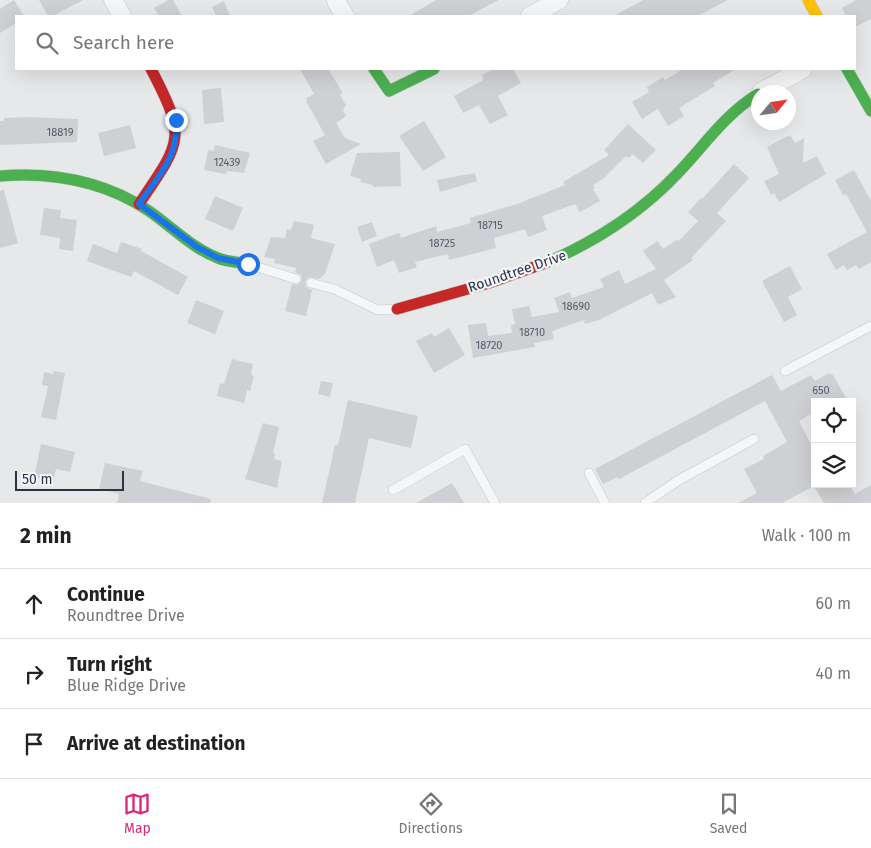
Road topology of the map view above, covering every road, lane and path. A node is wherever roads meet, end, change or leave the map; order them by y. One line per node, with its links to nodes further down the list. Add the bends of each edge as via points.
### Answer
1 (113, 0): 5 (street)
2 (336, 0): 6 (street)
3 (808, 0): 8 (street)
4 (554, 1): 7 (street)
5 (121, 15)
6 (344, 15)
7 (532, 15)
8 (816, 15)
9 (152, 70): 18 (street, via 171,106 177,138 173,154)
10 (375, 70): 11 (street, via 389,91)
11 (432, 70)
12 (801, 70): 14 (street, Roundtree Drive)
13 (848, 70): 16 (street)
14 (774, 85)
15 (751, 98): 22 (street, Roundtree Drive, via 732,110 718,124 666,185 632,214 589,243 533,269)
16 (871, 111)
17 (0, 176): 18 (street, via 24,173 55,175 114,192)
18 (139, 204): 19 (street, via 197,247 218,258)
19 (248, 264): 20 (lane)
20 (296, 279)
21 (311, 283): 22 (lane, via 334,289 378,310)
22 (397, 309)
23 (871, 326): 24 (lane)
24 (785, 372)
25 (754, 439): 30 (lane, via 679,480)
26 (590, 473): 29 (lane)
27 (394, 490): 28 (lane, via 465,449)
28 (495, 503)
29 (605, 503)
30 (645, 503)

